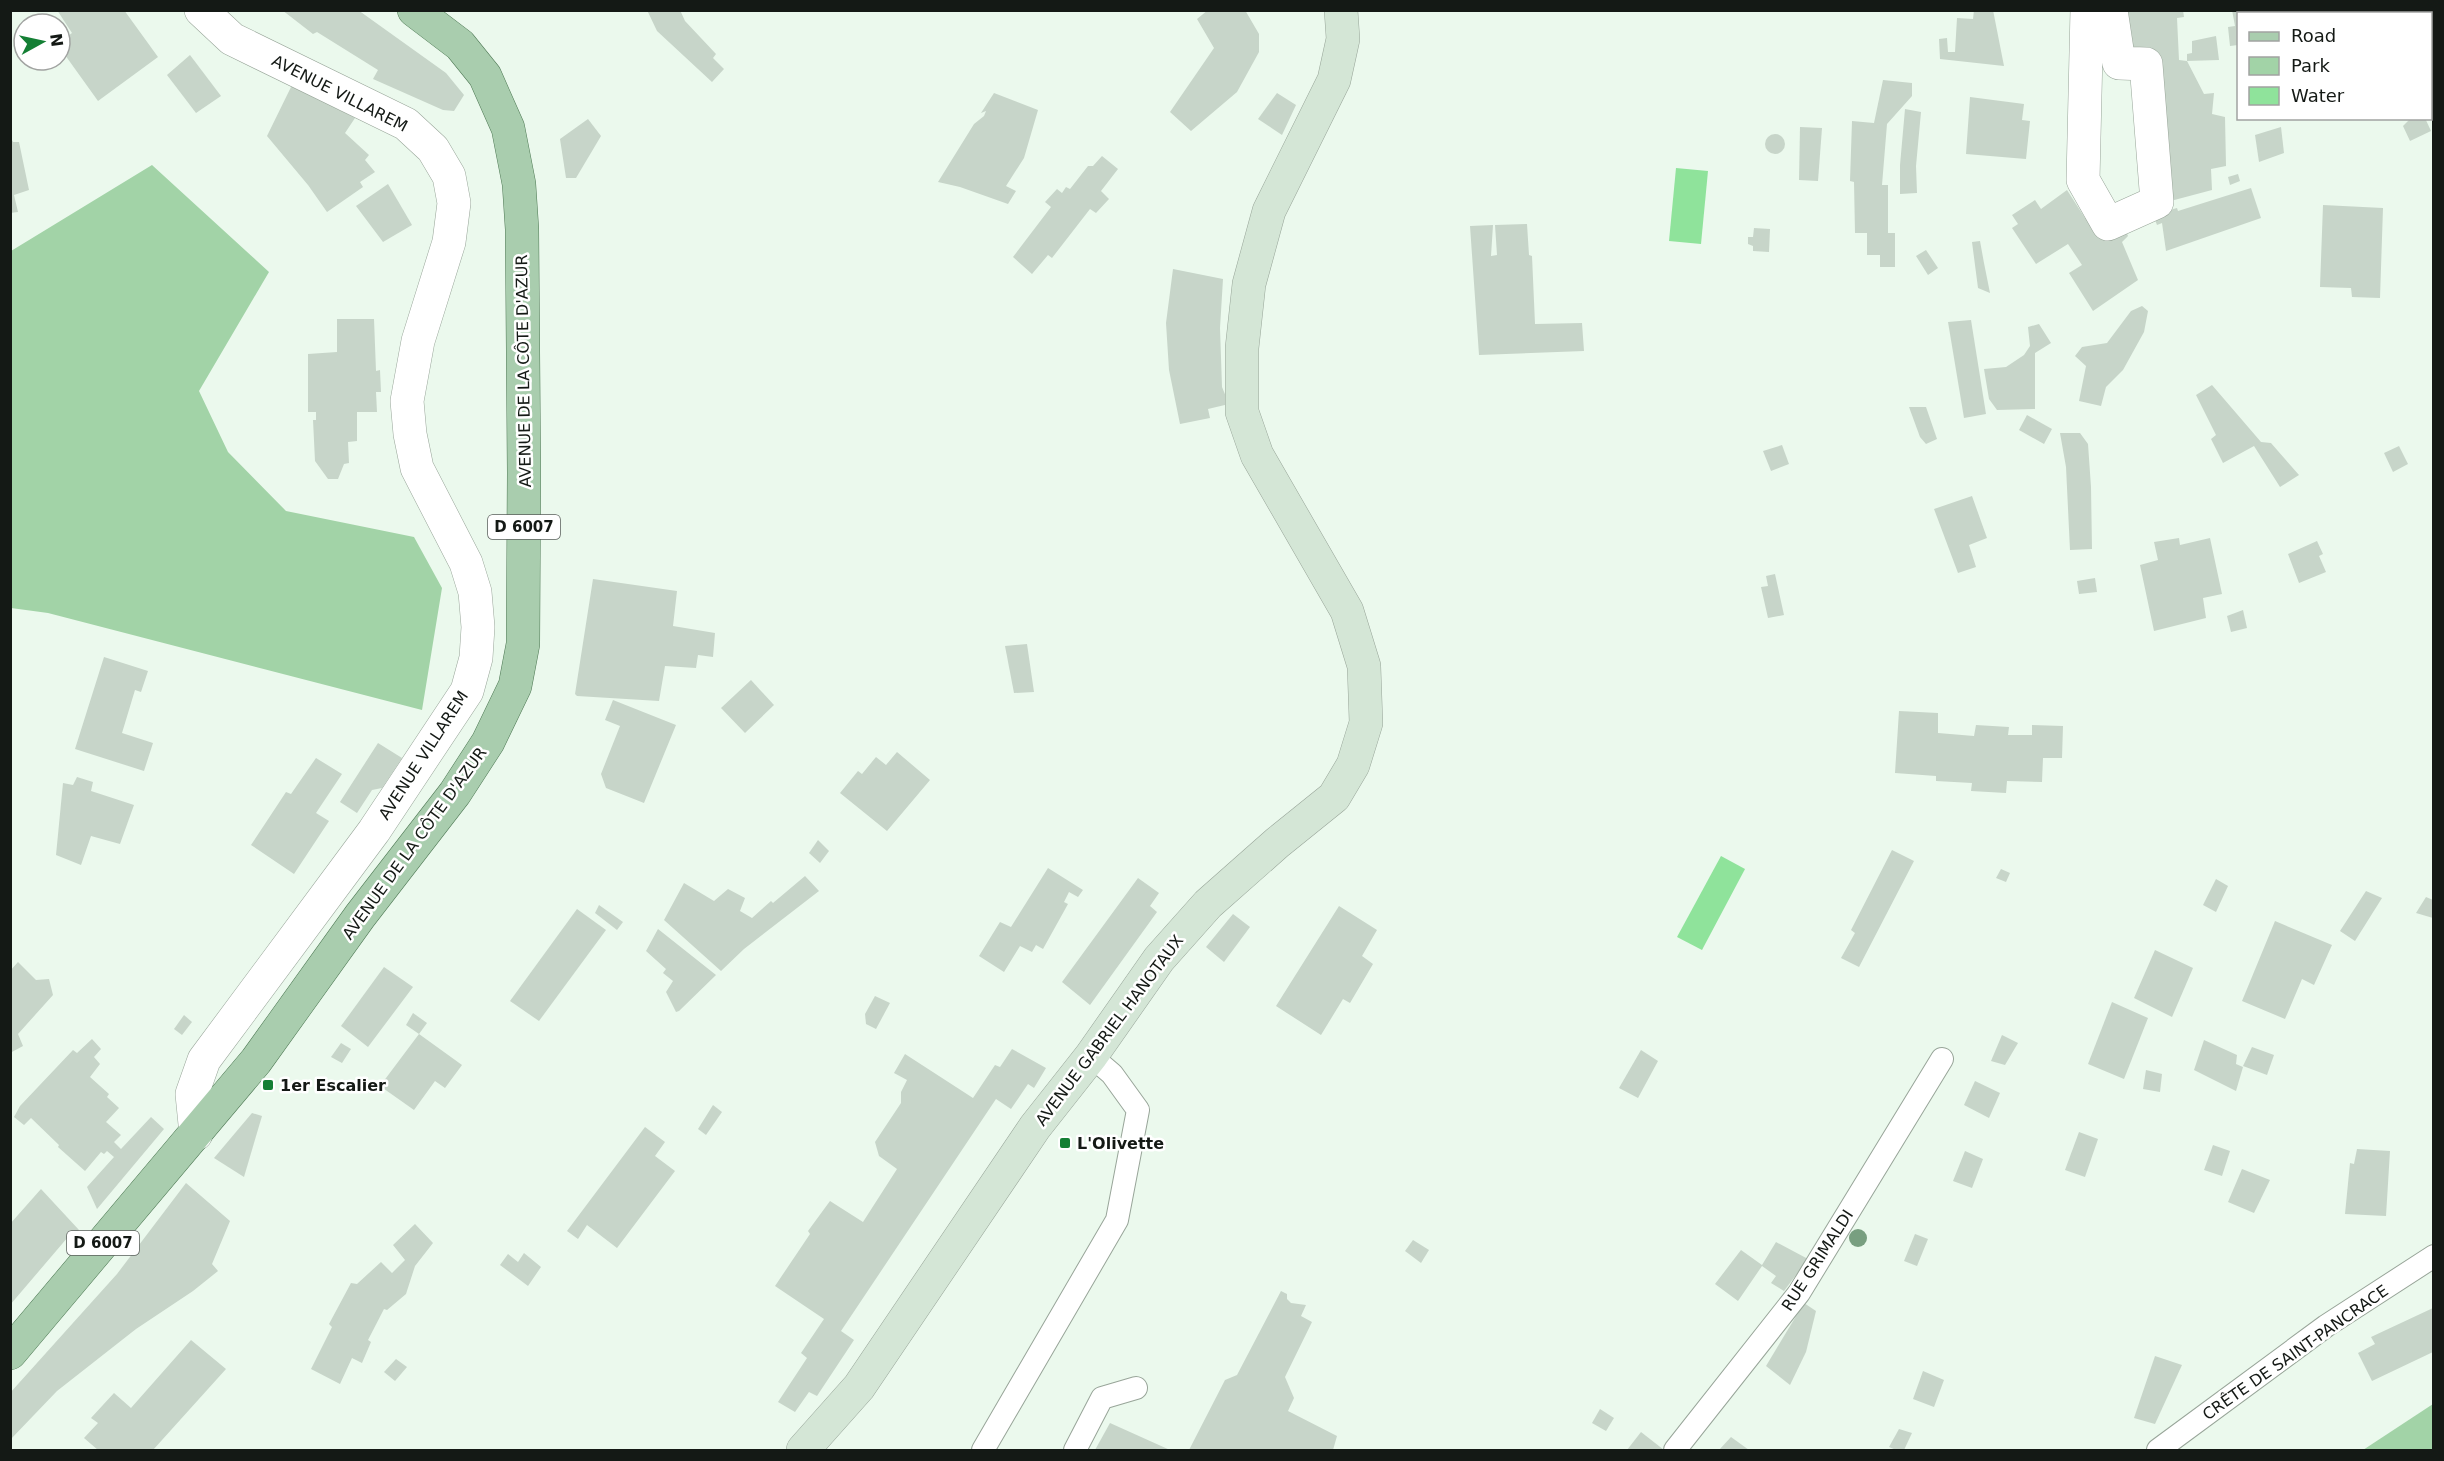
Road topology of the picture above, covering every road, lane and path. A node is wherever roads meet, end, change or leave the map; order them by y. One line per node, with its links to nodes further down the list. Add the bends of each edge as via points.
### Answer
1 (201, 10): 8 (street, AVENUE VILLAREM, via 232,39 406,124 433,149 449,176 454,203 449,242 418,341 407,401 417,468 466,563 475,592 478,627 476,658 467,691 374,831 204,1060 192,1094)
2 (414, 10): 8 (main road, AVENUE DE LA CÔTE D'AZUR / D 6007, via 460,45 486,76 508,128 519,184 523,644 515,686 488,742 455,793 256,1061)
3 (1341, 10): 6 (main road, AVENUE GABRIEL HANOTAUX, via 1343,39 1335,80 1269,212 1249,284 1242,348 1242,412 1257,455 1347,611 1364,666 1366,723 1353,765 1334,797 1208,904 1159,959)
4 (2087, 10): 5 (street, via 2083,180 2108,224 2157,202 2146,64 2119,63)
5 (2111, 10)
6 (1090, 1056): 12 (main road, AVENUE GABRIEL HANOTAUX, via 1035,1127 859,1387); 13 (lane, via 1112,1074 1138,1110 1117,1220)
7 (1942, 1059): 15 (lane, RUE GRIMALDI, via 1799,1293)
8 (196, 1134): 10 (main road, AVENUE DE LA CÔTE D'AZUR / D 6007)
9 (2433, 1256): 16 (lane, CRÊTE DE SAINT-PANCRACE, via 2326,1326)
10 (10, 1353)
11 (1136, 1388): 14 (lane, via 1102,1398)
12 (803, 1450)
13 (984, 1450)
14 (1075, 1450)
15 (1675, 1450)
16 (2158, 1450)

